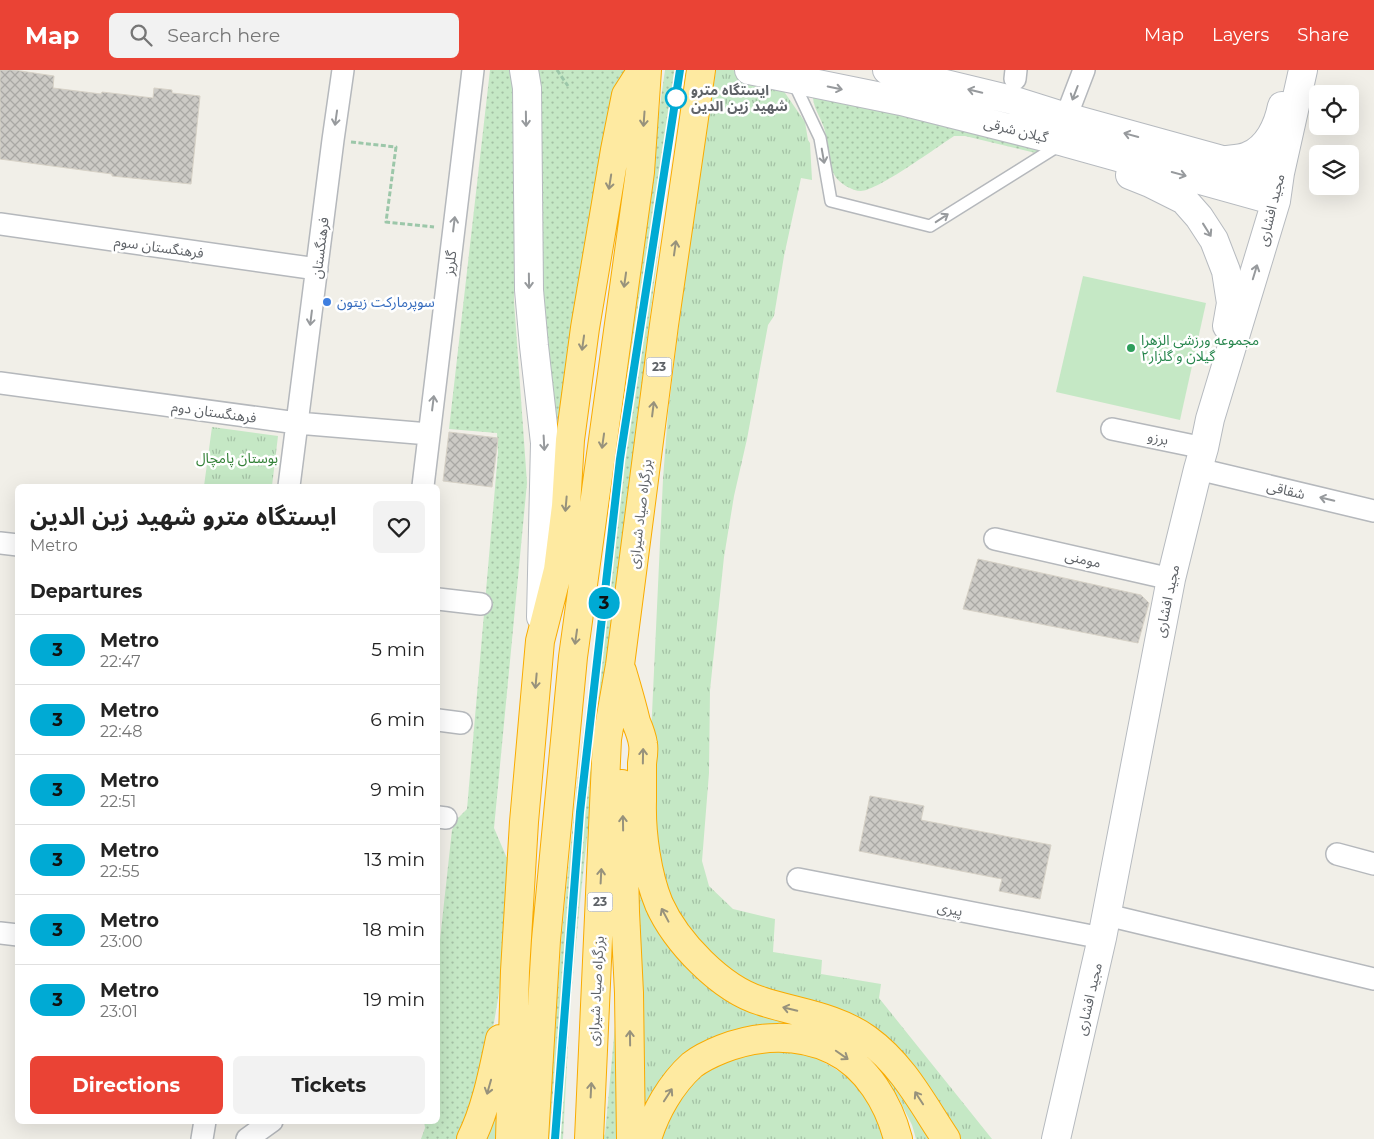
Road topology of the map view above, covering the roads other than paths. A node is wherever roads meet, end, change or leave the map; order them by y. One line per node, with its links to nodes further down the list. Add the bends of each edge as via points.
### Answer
1 (343, 70): 18 (street, فرهنگستان, one-way to 18)
2 (473, 70): 23 (street, گلریز, one-way to 2)
3 (524, 70): 34 (main road, one-way to 34, via 529,290 545,443)
4 (642, 70): 34 (highway, one-way to 34, via 626,94 615,150 585,328 558,570)
5 (647, 70): 52 (highway, one-way to 52, via 640,172 573,657 546,940)
6 (701, 70): 35 (highway, بزرگراه صیاد شیرازی / 23, one-way to 6)
7 (751, 70): 12 (main road, گیلان شرقی)
8 (887, 70): 13 (main road, گیلان شرقی, one-way to 8, via 1012,100)
9 (1084, 70): 13 (street, one-way to 13)
10 (1289, 70): 14 (main road, گیلان شرقی, via 1280,115 1271,136 1260,150 1246,157)
11 (1303, 70): 15 (main road, مجید افشاری)
12 (792, 79): 13 (main road, گیلان شرقی, one-way to 13); 13 (lane, one-way to 13, via 820,138 831,201 930,226)
13 (1065, 130): 14 (main road, گیلان شرقی, one-way to 13); 16 (main road, گیلان شرقی, one-way to 16); 20 (main road, one-way to 20, via 1093,158 1184,200 1214,240 1226,271 1231,303)
14 (1222, 160): 15 (main road, گیلان شرقی)
15 (1280, 173): 16 (main road, مجید افشاری)
16 (1276, 201): 20 (main road, مجید افشاری, one-way to 16)
17 (0, 224): 18 (street, فرهنگستان سوم)
18 (318, 269): 21 (street, فرهنگستان, one-way to 21)
19 (0, 383): 21 (street, فرهنگستان دوم)
20 (1210, 419): 24 (main road, مجید افشاری)
21 (297, 423): 23 (street, فرهنگستان دوم); 25 (street, فرهنگستان)
22 (1112, 429): 24 (street, برزو)
23 (429, 434): 26 (street, گلریز)
24 (1201, 458): 27 (street, شقاقی, one-way to 24); 31 (main road, مجید افشاری)
25 (289, 484)
26 (423, 484)
27 (1374, 511)
28 (995, 539): 31 (street, مومنی)
29 (0, 543): 30 (street)
30 (15, 546)
31 (1171, 579): 41 (main road, مجید افشاری)
32 (440, 599): 33 (street)
33 (480, 604)
34 (540, 641): 44 (highway, one-way to 44)
35 (620, 665): 53 (highway, بزرگراه صیاد شیرازی / 23, one-way to 35, via 607,739); 54 (highway, one-way to 35); 57 (highway, one-way to 35, via 902,1071 866,1038 840,1024 760,1001 737,991 718,978 671,926 659,904 649,872 642,804 643,744)
36 (440, 720): 37 (street)
37 (461, 723)
38 (1337, 854): 39 (street)
39 (1374, 864)
40 (798, 879): 41 (street, پیری)
41 (1104, 927): 45 (street, پیری); 58 (main road, مجید افشاری)
42 (0, 933): 43 (street)
43 (15, 935)
44 (515, 971): 50 (highway, one-way to 50, via 493,1073); 51 (highway)
45 (1374, 979)
46 (204, 1124): 48 (street)
47 (268, 1124): 49 (street)
48 (202, 1139)
49 (247, 1139)
50 (471, 1139)
51 (510, 1139)
52 (534, 1139)
53 (589, 1139)
54 (631, 1139)
55 (647, 1139): 56 (highway, one-way to 56, via 667,1096 694,1064 736,1044 782,1037 834,1050 857,1066 879,1092 894,1122)
56 (898, 1139)
57 (946, 1139)
58 (1056, 1139)

